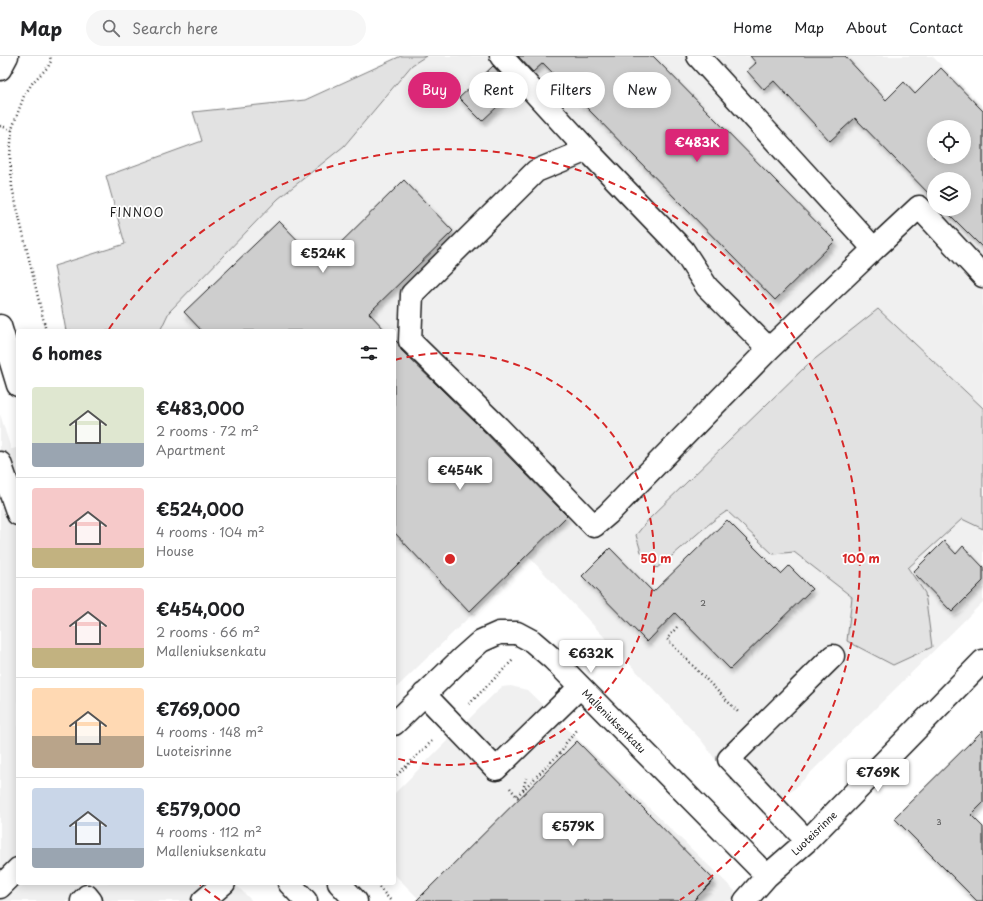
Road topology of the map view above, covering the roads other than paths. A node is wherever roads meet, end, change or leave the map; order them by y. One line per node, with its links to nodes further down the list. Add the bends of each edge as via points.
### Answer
1 (7, 56): 4 (street)
2 (501, 56): 5 (street)
3 (698, 56): 6 (street)
4 (0, 69)
5 (587, 150): 9 (street, via 683,250 707,287); 9 (street, via 536,171 412,294 410,341 594,526)
6 (874, 249): 7 (street, via 919,207); 9 (street)
7 (983, 276)
8 (0, 326): 10 (street)
9 (768, 349)
10 (16, 378)
11 (0, 464): 12 (street)
12 (16, 508)
13 (833, 656): 18 (street, via 729,759)
14 (983, 661): 18 (street, Luoteisrinne)
15 (580, 687): 16 (street, Malleniuksenkatu, via 532,641 517,633 499,633 481,641); 16 (street, via 496,769); 20 (street, Malleniuksenkatu)
16 (424, 694): 17 (street, Malleniuksenkatu)
17 (396, 722)
18 (807, 841): 20 (street, Luoteisrinne)
19 (16, 871): 24 (street)
20 (767, 876): 30 (street, Luoteisrinne)
21 (222, 885): 27 (street)
22 (291, 885): 28 (street)
23 (341, 885): 29 (street)
24 (0, 887)
25 (82, 901): 26 (street, via 87,896)
26 (92, 901)
27 (203, 901)
28 (306, 901)
29 (356, 901)
30 (745, 901)

